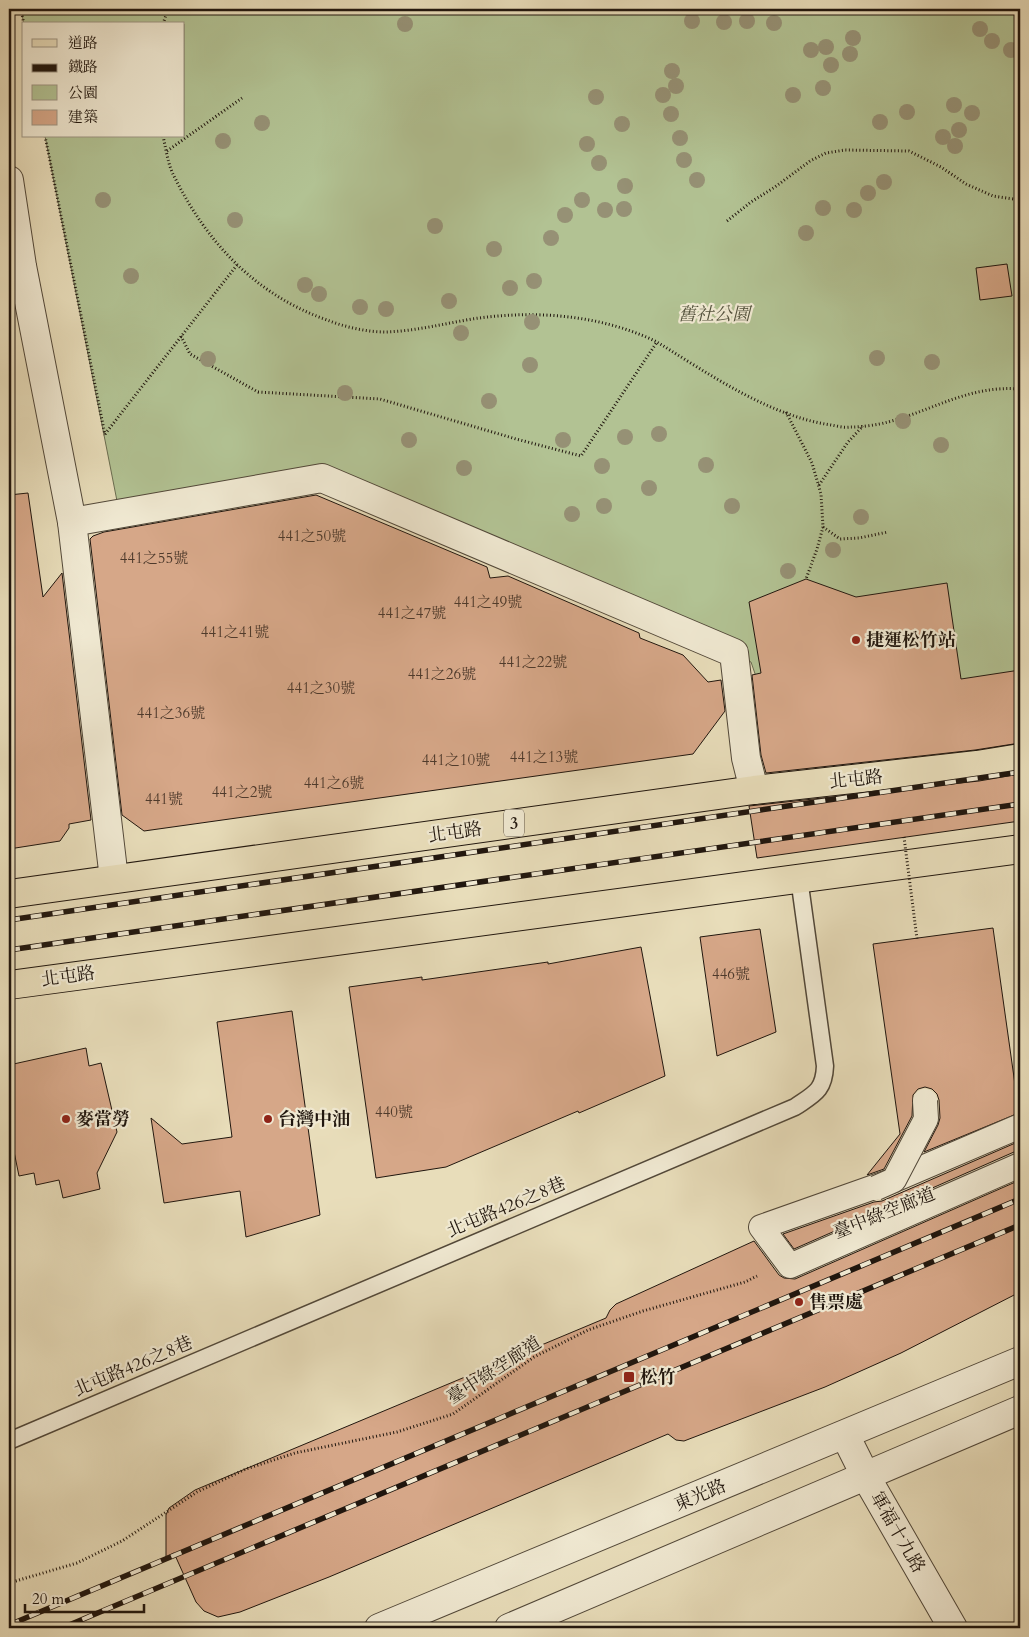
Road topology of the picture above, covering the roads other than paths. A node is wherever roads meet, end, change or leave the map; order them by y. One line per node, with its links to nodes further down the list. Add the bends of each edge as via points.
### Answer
1 (9, 180): 2 (street)
2 (15, 267): 3 (street)
3 (72, 522): 5 (street, via 322,478 734,653 746,758); 8 (street)
4 (1020, 758): 5 (main road, 北屯路 / 3)
5 (754, 790): 8 (main road, 北屯路 / 3)
6 (1020, 849): 7 (main road, 北屯路)
7 (799, 878): 10 (main road, 北屯路); 18 (lane, 北屯路426之8巷, via 824,1066 824,1078 816,1093 795,1107)
8 (114, 879): 9 (main road, 北屯路 / 3)
9 (9, 894)
10 (9, 985)
11 (925, 1101): 14 (street, bridge, via 926,1119)
12 (1020, 1126): 14 (street)
13 (1020, 1165): 14 (street, via 790,1266 761,1227)
14 (885, 1184)
15 (1020, 1361): 17 (street, 東光路)
16 (1020, 1410): 19 (street)
17 (845, 1435): 19 (street, 軍福十九路); 20 (street, 東光路)
18 (9, 1440)
19 (865, 1475): 21 (street); 22 (street, 軍福十九路)
20 (379, 1628)
21 (509, 1628)
22 (953, 1628)

